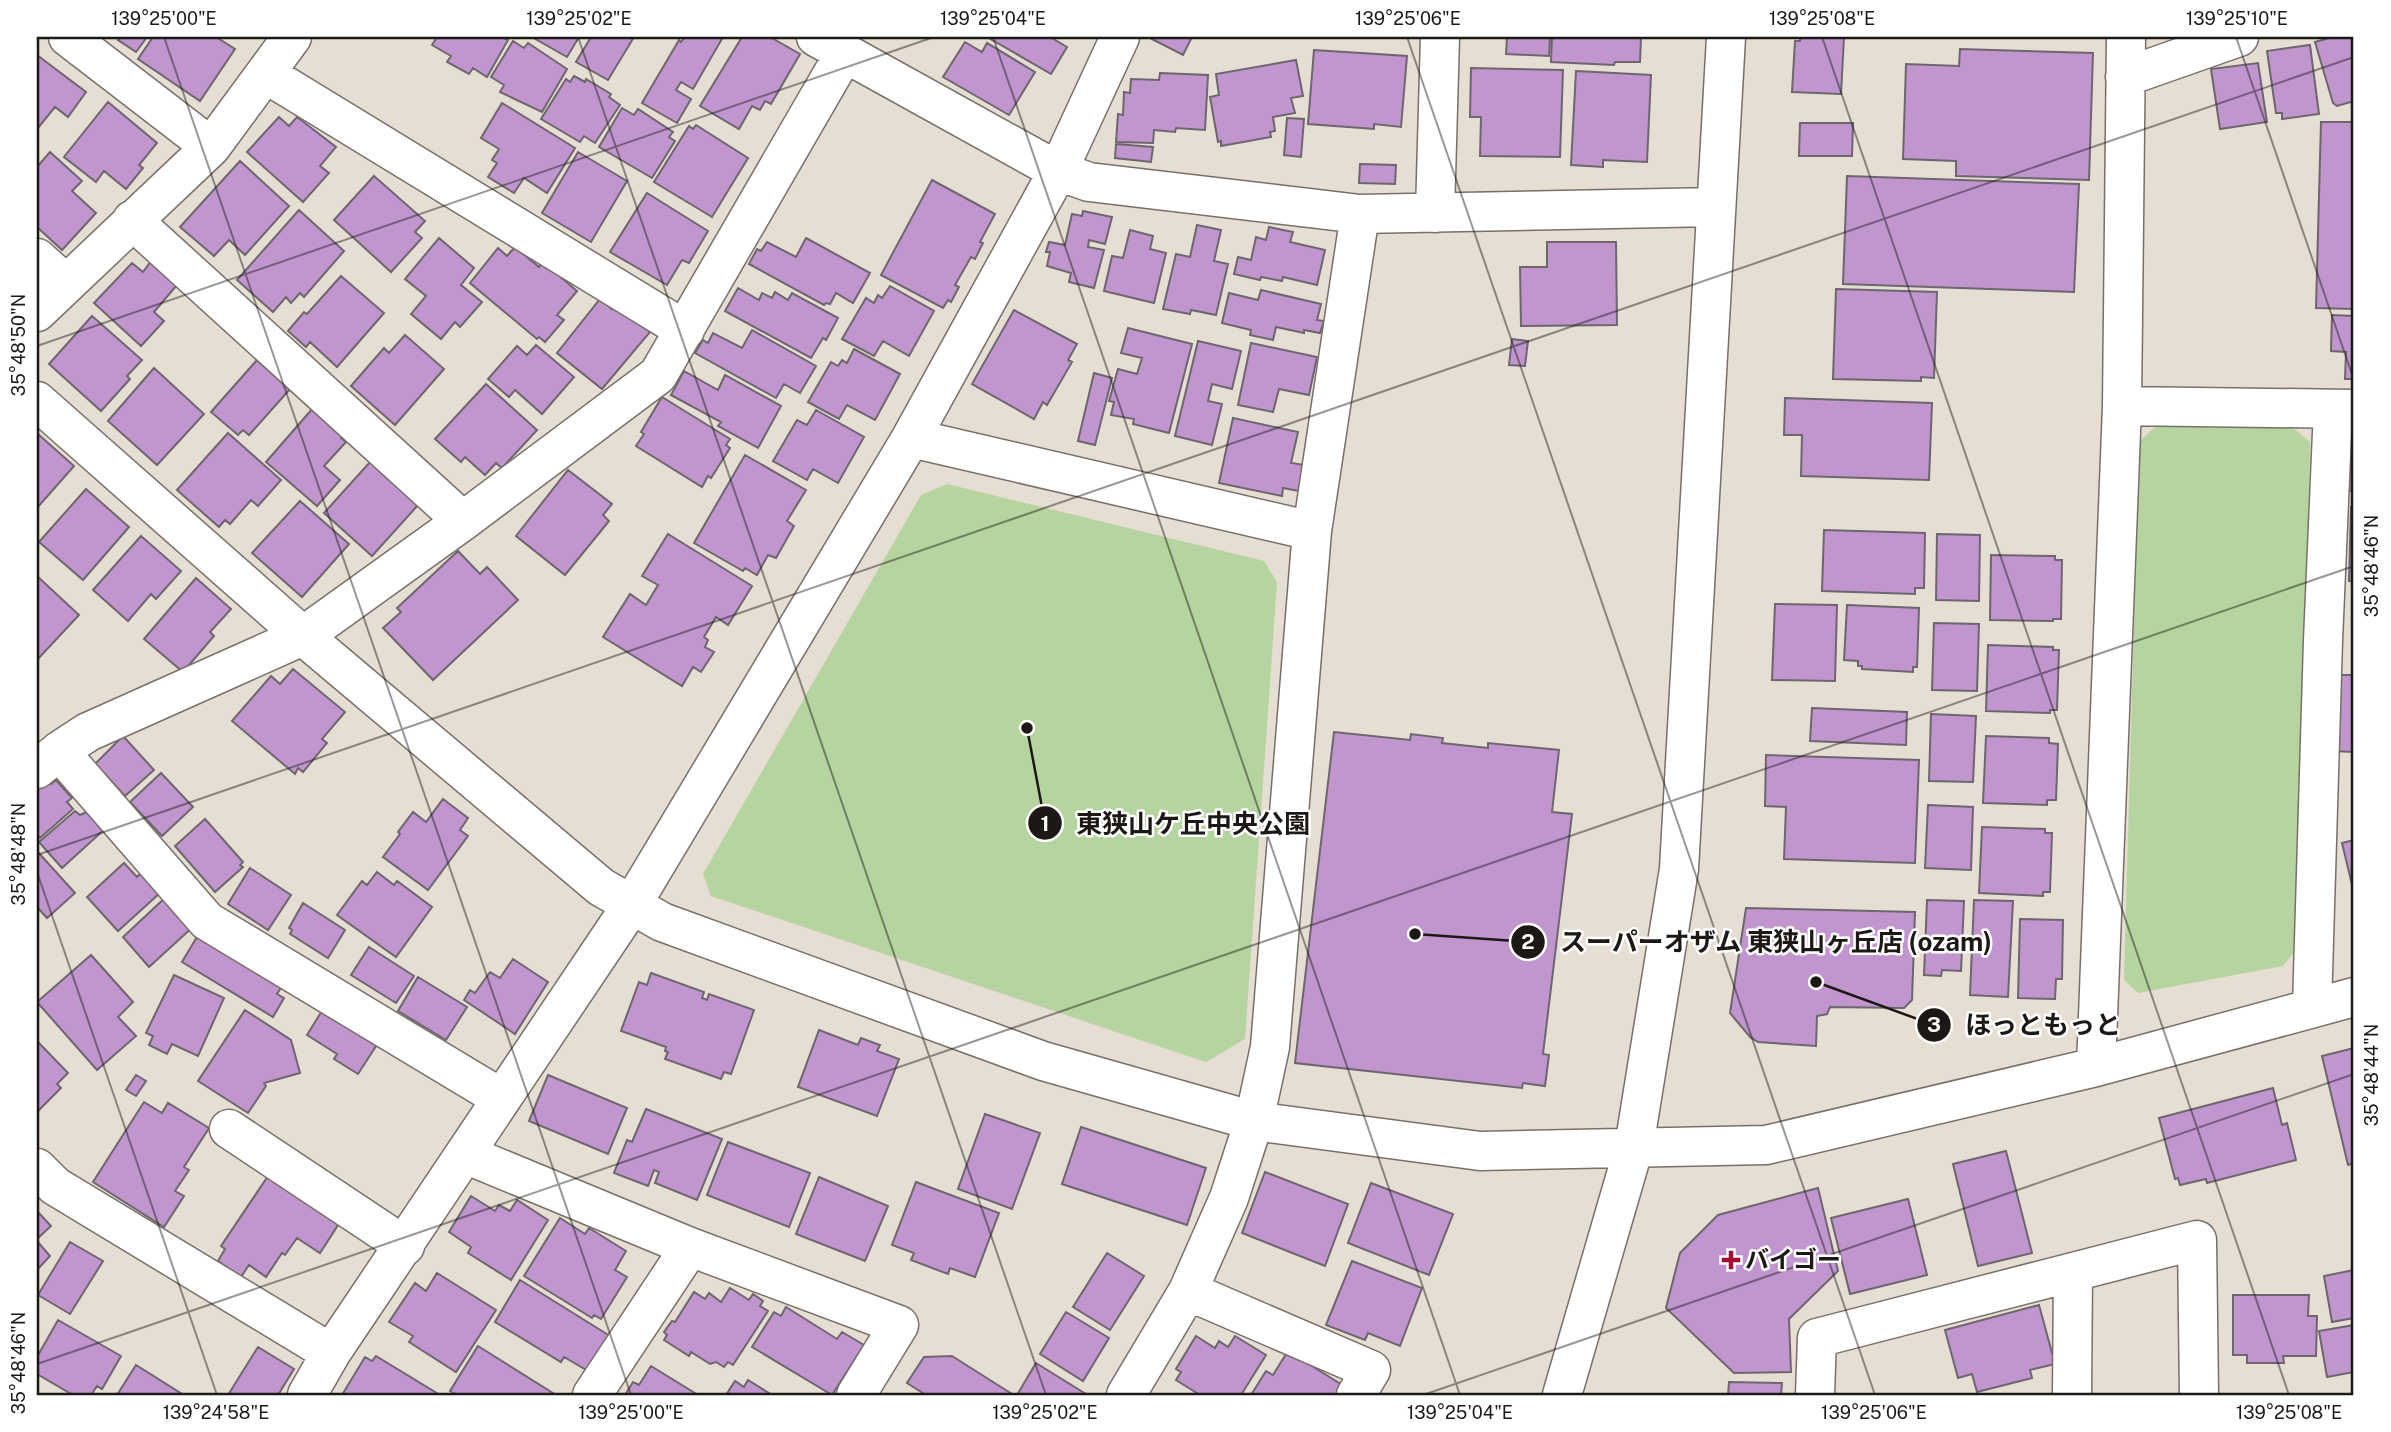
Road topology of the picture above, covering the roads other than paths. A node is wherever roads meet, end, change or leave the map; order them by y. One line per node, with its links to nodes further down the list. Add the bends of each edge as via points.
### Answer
1 (68, 37): 11 (street)
2 (292, 37): 9 (street)
3 (1120, 37): 12 (street)
4 (1440, 37): 14 (street)
5 (1727, 37): 13 (street)
6 (2126, 37): 10 (street)
7 (2239, 37): 10 (street)
8 (830, 45): 12 (street); 20 (street)
9 (266, 74): 11 (street); 20 (street)
10 (2124, 78): 22 (street)
11 (211, 147): 16 (street)
12 (1058, 171): 15 (street, via 1089,182); 24 (street)
13 (1716, 207): 14 (street); 37 (street, via 1679,869)
14 (1435, 213): 15 (street)
15 (1360, 214): 26 (street)
16 (132, 220): 18 (street); 25 (street)
17 (37, 258): 18 (street)
18 (66, 284): 19 (street)
19 (37, 312)
20 (685, 330): 25 (street, via 658,375)
21 (37, 401): 27 (street)
22 (2122, 406): 23 (street); 33 (street)
23 (2344, 409): 28 (street)
24 (911, 438): 26 (street); 30 (street)
25 (463, 521): 27 (street)
26 (1312, 531): 35 (street, via 1270,1047)
27 (303, 636): 29 (street, via 88,732); 30 (street, via 601,887)
28 (2339, 642): 32 (street)
29 (48, 760): 34 (street, via 207,921)
30 (631, 906): 34 (street); 35 (street, via 662,922 1043,1061)
31 (2354, 997): 32 (street)
32 (2312, 1007): 33 (street)
33 (2096, 1067): 37 (street, via 1766,1145)
34 (501, 1098): 38 (street)
35 (1254, 1121): 37 (street, via 1480,1151); 43 (street, via 1229,1198)
36 (229, 1129): 40 (street)
37 (1634, 1147): 50 (street)
38 (465, 1154): 40 (street); 41 (street)
39 (37, 1168): 44 (street, via 55,1186)
40 (405, 1246): 44 (street)
41 (690, 1247): 46 (street); 47 (street, via 899,1325)
42 (2073, 1272): 51 (street, via 1817,1338); 52 (street); 53 (street, via 2197,1240)
43 (1188, 1291): 48 (street); 49 (street, via 1371,1370)
44 (331, 1353): 45 (street)
45 (307, 1395)
46 (592, 1395)
47 (856, 1395)
48 (1126, 1395)
49 (1356, 1395)
50 (1562, 1395)
51 (1815, 1395)
52 (2073, 1395)
53 (2199, 1395)

